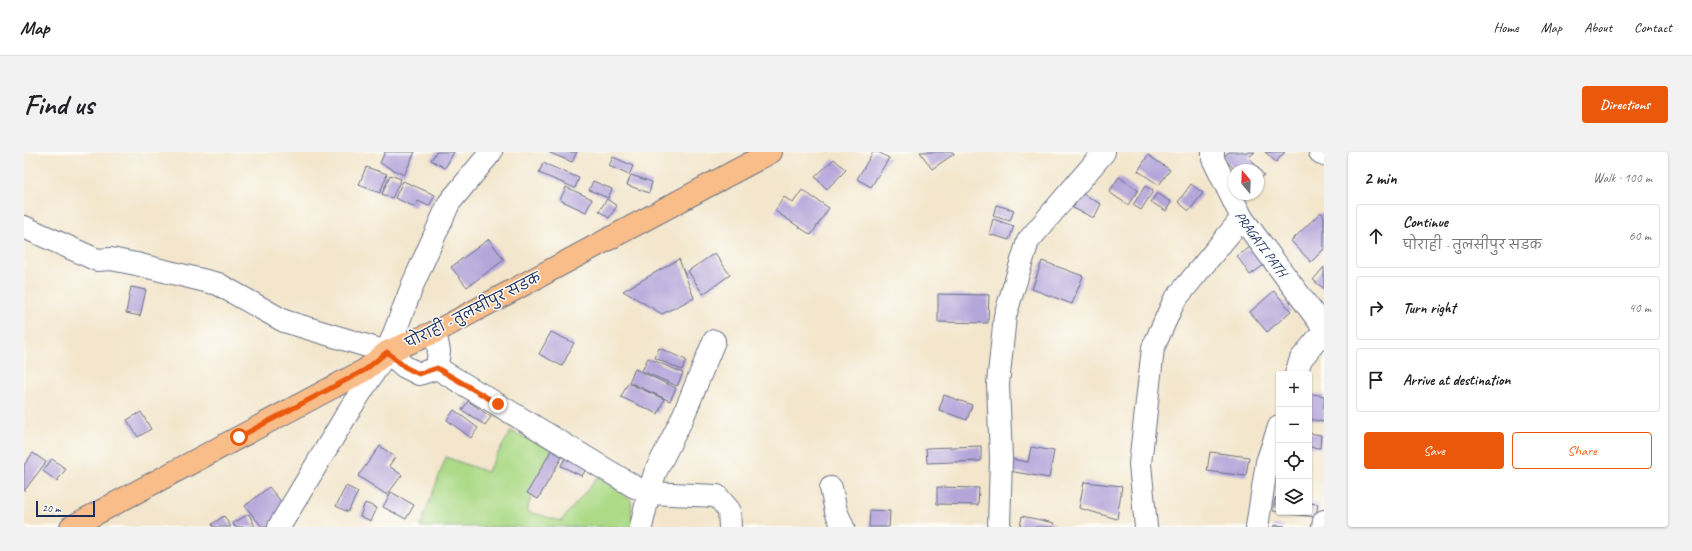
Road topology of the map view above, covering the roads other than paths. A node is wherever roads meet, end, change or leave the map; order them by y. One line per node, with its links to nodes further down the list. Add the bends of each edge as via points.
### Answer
1 (491, 152): 12 (street, via 449,203 413,284)
2 (771, 152): 10 (main road, घोराही - तुलसीपुर सडक)
3 (1104, 152): 24 (street, via 1028,241 1004,316 998,384 1001,459)
4 (1213, 152): 7 (street, PRAGATI PATH, via 1213,160)
5 (1320, 152): 6 (street)
6 (1324, 156)
7 (1242, 218): 9 (street, PRAGATI PATH); 25 (street, via 1174,301 1153,348 1140,464)
8 (24, 227): 12 (street, via 97,260 111,259 218,284 284,321)
9 (1324, 330): 14 (street, via 1301,360)
10 (435, 332): 12 (main road, घोराही - तुलसीपुर सडक); 13 (street, via 439,351)
11 (714, 341): 17 (street)
12 (387, 352): 13 (street, via 405,367 419,374); 19 (main road, घोराही - तुलसीपुर सडक, via 365,370); 20 (street)
13 (437, 368): 17 (street, via 635,488)
14 (1297, 371)
15 (1276, 436): 26 (street, via 1267,462)
16 (831, 488): 23 (street, via 836,512)
17 (648, 493): 21 (street); 22 (street, via 717,496 728,510)
18 (1324, 522): 27 (street)
19 (71, 527)
20 (279, 527)
21 (641, 527)
22 (730, 527)
23 (843, 527)
24 (999, 527)
25 (1146, 527)
26 (1257, 527)
27 (1323, 527)

